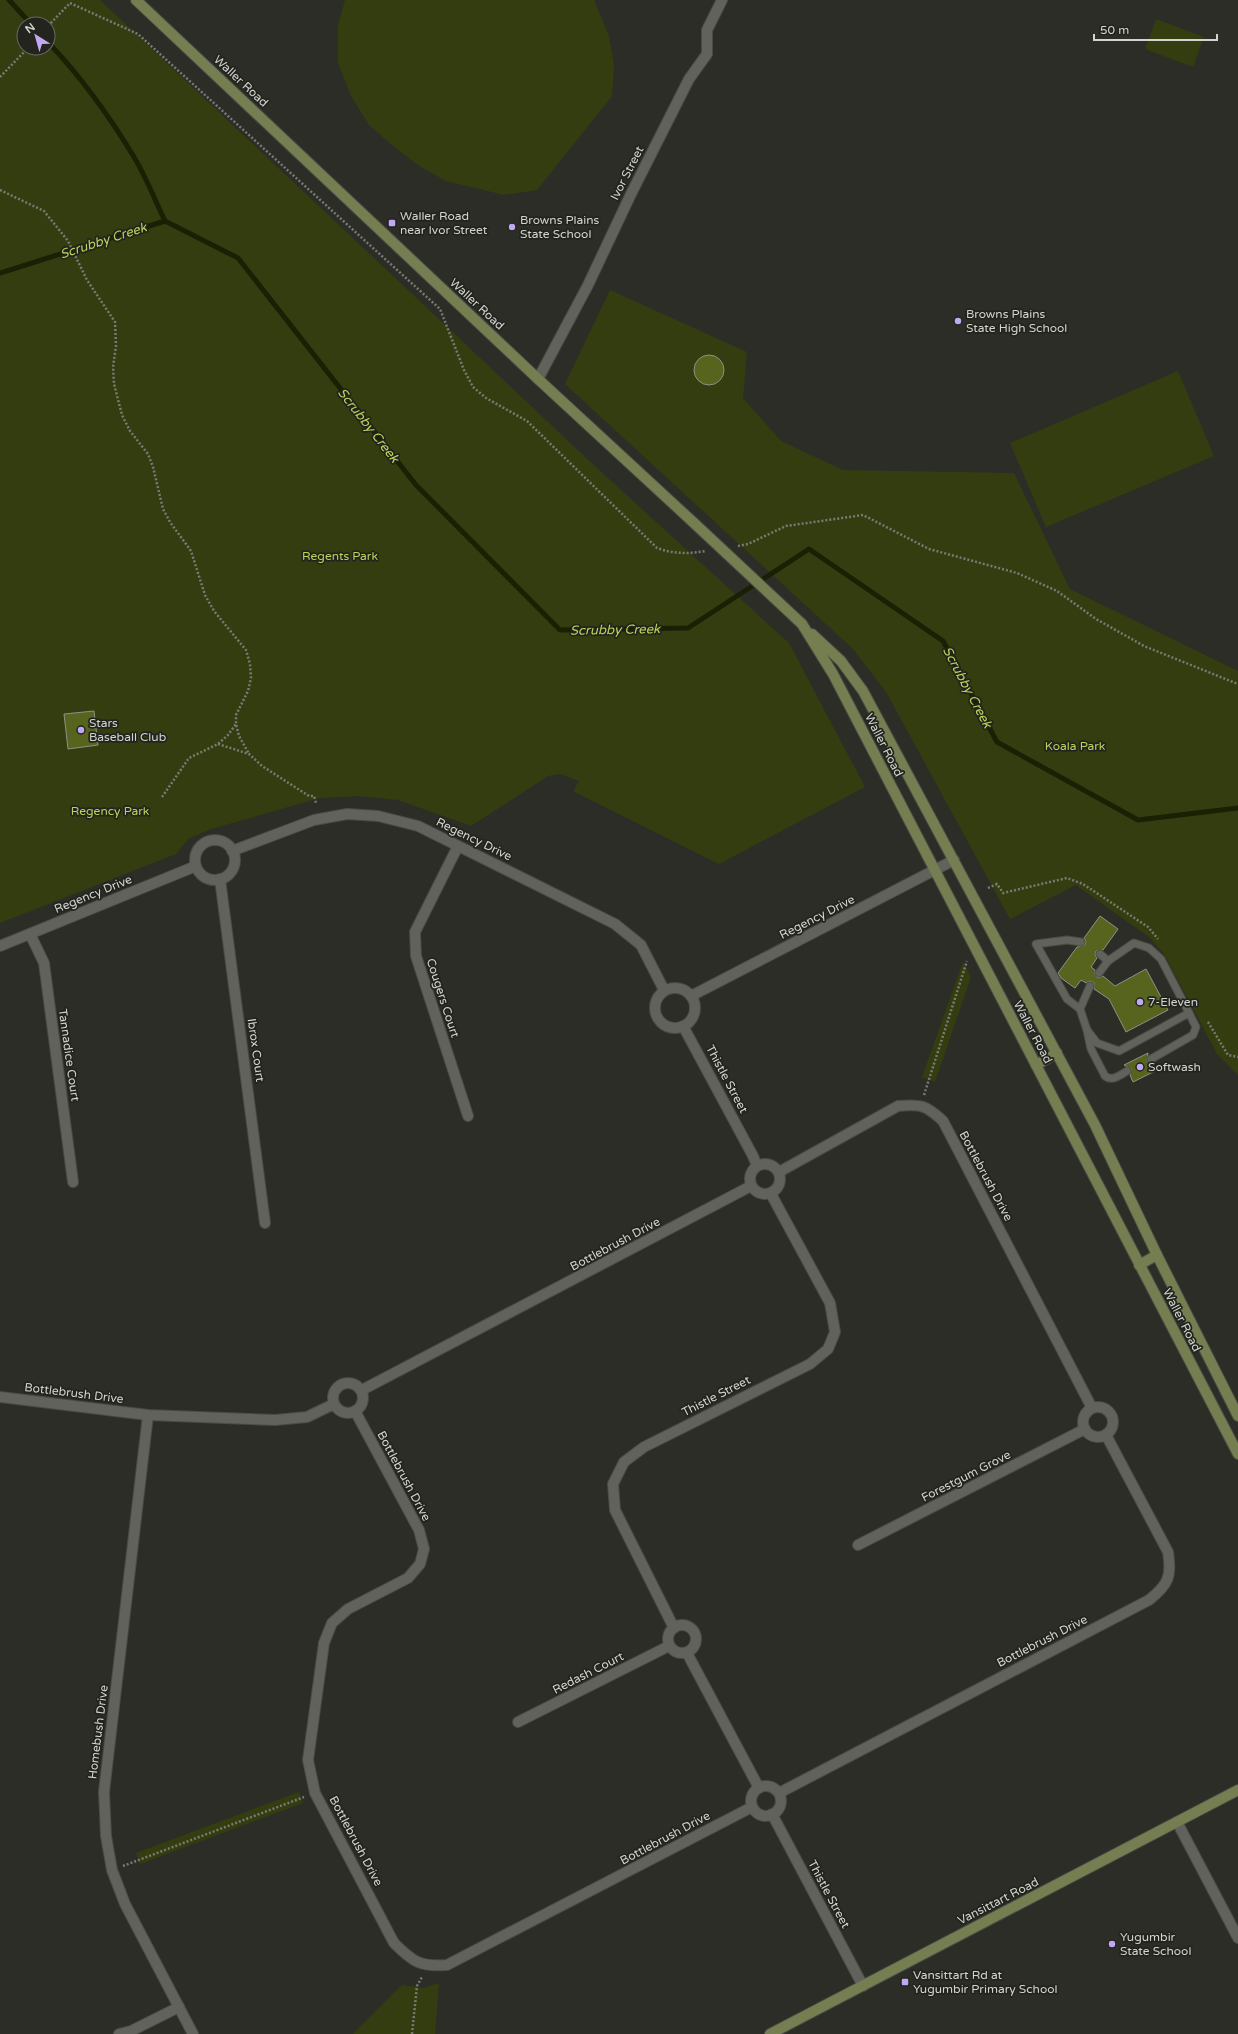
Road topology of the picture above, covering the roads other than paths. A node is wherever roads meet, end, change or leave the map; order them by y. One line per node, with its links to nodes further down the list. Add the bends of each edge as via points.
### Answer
1 (136, 0): 3 (street, Waller Road)
2 (722, 0): 3 (street, Ivor Street, via 707,30 707,54 689,79 588,285)
3 (538, 379): 4 (street, Waller Road, bridge)
4 (802, 624): 7 (street, Waller Road, via 841,661 863,691); 9 (street, Waller Road, via 833,674)
5 (458, 846): 6 (street, Regency Drive, via 418,826 378,816 347,814 314,820); 18 (street, Regency Drive, via 615,924 641,945); 28 (street, Cougers Court, via 415,932 415,938 416,956)
6 (232, 851): 8 (street, via 223,842 211,840 204,843 196,853); 10 (street, via 233,868)
7 (954, 860): 9 (street, Regency Drive); 24 (street, Waller Road)
8 (196, 866): 10 (street, via 202,876); 11 (street, Regency Drive)
9 (934, 870): 19 (street, Regency Drive); 26 (street, Waller Road)
10 (220, 879): 34 (street, Ibrox Court)
11 (30, 934): 13 (street, Regency Drive); 31 (street, Tannadice Court, via 44,963)
12 (1081, 942): 20 (lane, via 1067,940 1036,944 1067,999)
13 (0, 946)
14 (1100, 954): 15 (lane)
15 (1108, 962): 16 (lane); 21 (lane, via 1134,943 1149,948 1161,959)
16 (1099, 973)
17 (1090, 986): 20 (lane)
18 (664, 990): 19 (street, via 679,988); 22 (street, via 655,1002 654,1010 657,1017 668,1027)
19 (691, 996): 22 (street, via 695,1004 694,1013 690,1021)
20 (1080, 1009): 23 (lane)
21 (1189, 1013): 23 (lane, via 1119,1051 1097,1043); 25 (lane, via 1196,1027 1193,1035)
22 (683, 1026): 29 (street, Thistle Street)
23 (1087, 1030): 27 (lane, via 1091,1049 1105,1076 1112,1079)
24 (1057, 1053): 26 (street); 35 (street, Waller Road, via 1095,1125)
25 (1151, 1059)
26 (1036, 1065): 36 (street, Waller Road)
27 (1127, 1071)
28 (468, 1116)
29 (757, 1166): 30 (street, via 769,1164); 32 (street, via 750,1176)
30 (779, 1172): 33 (street, via 780,1185); 40 (street, Bottlebrush Drive, via 898,1106 921,1105 931,1109 943,1121)
31 (73, 1182)
32 (752, 1186): 33 (street, via 760,1194); 37 (street, Bottlebrush Drive)
33 (771, 1194): 48 (street, Thistle Street, via 830,1303 835,1332 828,1349 810,1364 644,1447 624,1462 613,1484 615,1510)
34 (265, 1223)
35 (1156, 1255): 36 (street); 43 (street, Waller Road)
36 (1139, 1264): 46 (street, Waller Road)
37 (362, 1390): 39 (street, via 349,1382 339,1386 333,1394); 41 (street, via 362,1405)
38 (0, 1397): 42 (street, Bottlebrush Drive)
39 (334, 1404): 41 (street, via 345,1413); 42 (street, Bottlebrush Drive, via 307,1417 275,1420)
40 (1092, 1408): 44 (street, via 1085,1415); 45 (street, via 1102,1408 1110,1413 1113,1422)
41 (355, 1411): 55 (street, Bottlebrush Drive, via 419,1530 424,1549 420,1564 408,1578 348,1609 332,1623 324,1643 308,1760 316,1792 394,1943 410,1958 429,1966 447,1965)
42 (148, 1415): 60 (street, Homebush Drive, via 104,1792 106,1836 112,1870 125,1904)
43 (1238, 1416)
44 (1085, 1429): 45 (street, via 1097,1437); 47 (street, Forestgum Grove)
45 (1106, 1434): 54 (street, Bottlebrush Drive, via 1168,1552 1168,1582 1161,1591 1149,1600)
46 (1238, 1454)
47 (858, 1545)
48 (674, 1628): 49 (street, via 668,1636); 50 (street, via 685,1626 694,1633 695,1644)
49 (669, 1646): 50 (street, via 677,1653); 51 (street, Redash Court)
50 (687, 1652): 52 (street)
51 (518, 1722)
52 (759, 1788): 54 (street, via 772,1787); 55 (street, via 752,1798)
53 (1238, 1790): 57 (street, Vansittart Road)
54 (779, 1793): 56 (street, via 781,1802 777,1811)
55 (752, 1807): 56 (street, via 763,1815)
56 (772, 1814): 59 (street, Thistle Street)
57 (1177, 1822): 58 (street); 59 (street, Vansittart Road)
58 (1238, 1938)
59 (863, 1986): 63 (street, Vansittart Road)
60 (179, 2007): 61 (street, via 131,2031); 62 (street, Homebush Drive)
61 (119, 2034)
62 (193, 2034)
63 (770, 2034)

